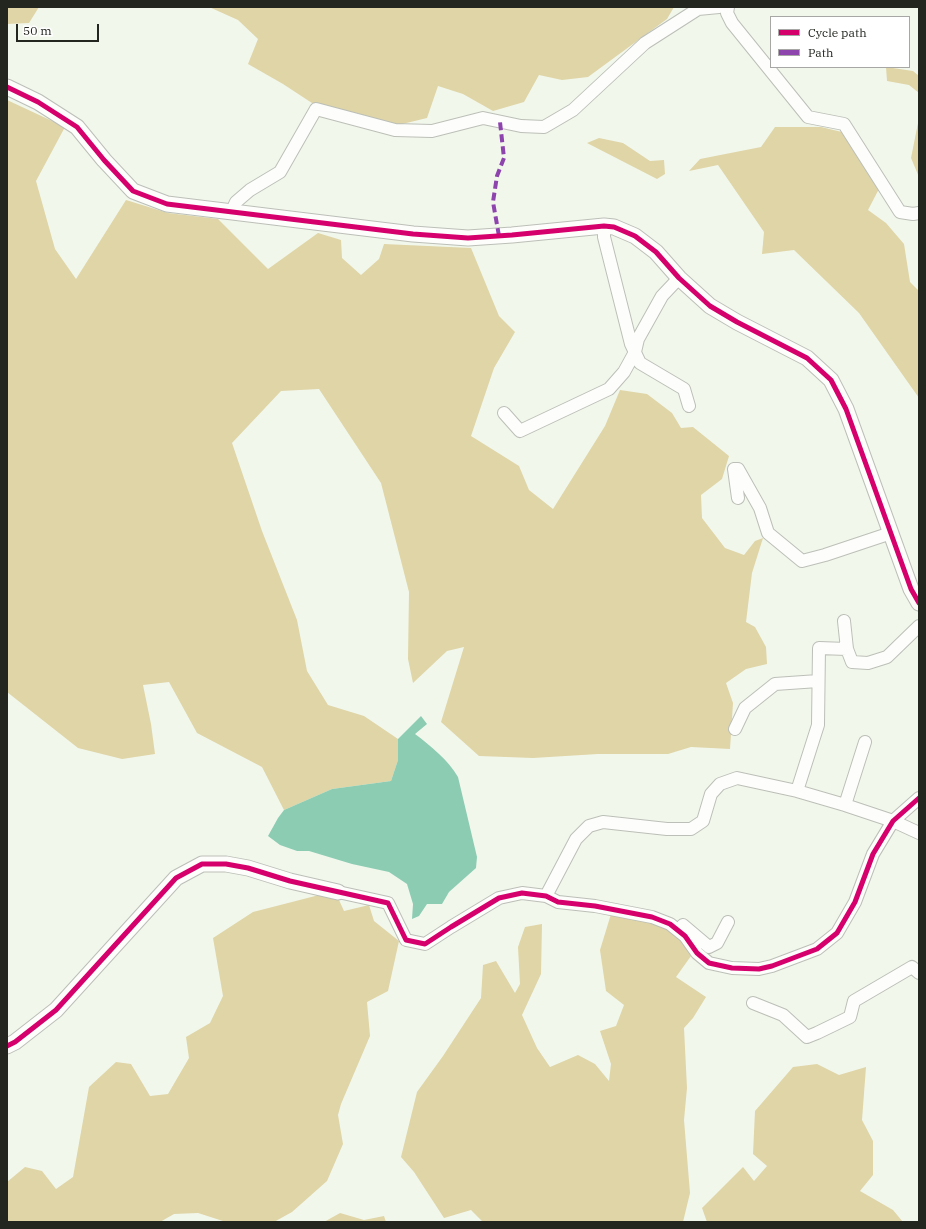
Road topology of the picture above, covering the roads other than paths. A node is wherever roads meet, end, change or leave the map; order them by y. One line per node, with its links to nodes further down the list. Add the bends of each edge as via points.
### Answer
1 (719, 7): 4 (street, via 698,9 645,43 573,110 544,127 521,126 483,118 432,131 395,130 316,109 280,172 250,190 236,202)
2 (728, 7): 5 (street, via 727,13 732,23 808,117 844,124 900,212)
3 (7, 87): 4 (street, via 38,102 77,127 133,191 167,204)
4 (232, 211): 6 (street, via 413,234 468,238)
5 (919, 213)
6 (604, 226): 7 (street, via 614,227 635,236 656,252); 8 (street, via 604,237)
7 (679, 278): 8 (street, via 662,296 638,339); 12 (street, via 710,306 807,358 830,380 846,409)
8 (635, 352): 9 (street, via 640,363 684,388); 10 (street, via 624,372 609,389 520,430)
9 (689, 406)
10 (504, 413)
11 (738, 498): 12 (street, via 734,469 738,469 760,508 768,533 802,560)
12 (891, 533): 13 (street)
13 (919, 603)
14 (844, 621): 16 (street)
15 (919, 626): 16 (street, via 887,657 868,663 852,662)
16 (847, 649): 17 (street, via 819,648)
17 (818, 681): 18 (street, via 775,684 745,708); 20 (street, via 818,725)
18 (735, 729)
19 (864, 742): 22 (street)
20 (796, 791): 22 (street); 26 (street, via 737,778 720,784 711,794 703,821 691,829 603,822 589,826 576,839)
21 (919, 798): 23 (street)
22 (845, 805): 23 (street)
23 (893, 822): 24 (street); 27 (street, via 873,854 855,902 837,933 817,949 759,969 732,968 709,963 697,953 685,936 670,924)
24 (919, 833)
25 (338, 892): 26 (street, via 388,903 406,940 425,944 499,898 522,893); 31 (street, via 248,868 226,864 202,864 176,878 56,1010)
26 (546, 896): 27 (street, via 558,902 596,906)
27 (652, 917): 28 (street, via 675,918 709,948 716,943)
28 (728, 922)
29 (919, 973): 30 (street, via 912,967 854,1001 850,1017 807,1037 783,1015)
30 (753, 1003)
31 (7, 1046)

